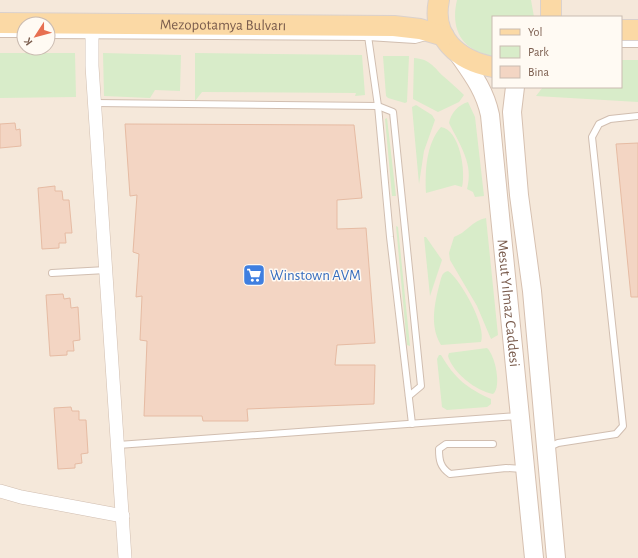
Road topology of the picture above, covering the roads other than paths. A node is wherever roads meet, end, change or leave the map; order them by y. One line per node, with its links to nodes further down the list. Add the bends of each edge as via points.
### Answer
1 (439, 0): 12 (main road, via 437,8)
2 (551, 0): 3 (main road)
3 (551, 16)
4 (0, 23): 5 (main road, Mezopotamya Bulvarı)
5 (92, 30): 8 (main road, Mezopotamya Bulvarı); 11 (lane); 18 (street)
6 (622, 30): 7 (main road)
7 (638, 30)
8 (368, 31): 12 (main road, Mezopotamya Bulvarı, via 420,28); 19 (lane)
9 (0, 34): 10 (lane)
10 (16, 34)
11 (56, 34)
12 (442, 35): 15 (main road)
13 (622, 44): 14 (lane)
14 (638, 44)
15 (459, 55): 16 (main road, via 476,64); 24 (main road, Mesut Yılmaz Caddesi, via 480,85 490,115)
16 (492, 67)
17 (515, 88): 28 (main road, Mesut Yılmaz Caddesi, via 512,112 519,195 532,291)
18 (95, 103): 19 (lane); 21 (street)
19 (378, 106): 23 (lane); 23 (lane, via 393,112 408,251 421,386)
20 (638, 116): 28 (lane, via 610,119 599,124 592,137 623,426 616,434 558,443)
21 (106, 270): 22 (lane); 27 (street)
22 (52, 273)
23 (409, 396): 25 (lane)
24 (520, 416): 25 (lane); 29 (main road, Mesut Yılmaz Caddesi)
25 (412, 424): 27 (lane)
26 (493, 444): 29 (lane, via 446,444 439,448 439,461 450,474 506,468)
27 (118, 445): 31 (street)
28 (546, 448): 34 (main road, Mesut Yılmaz Caddesi)
29 (525, 469): 33 (main road, Mesut Yılmaz Caddesi)
30 (0, 491): 31 (street)
31 (123, 516): 32 (street)
32 (125, 558)
33 (534, 558)
34 (556, 558)

